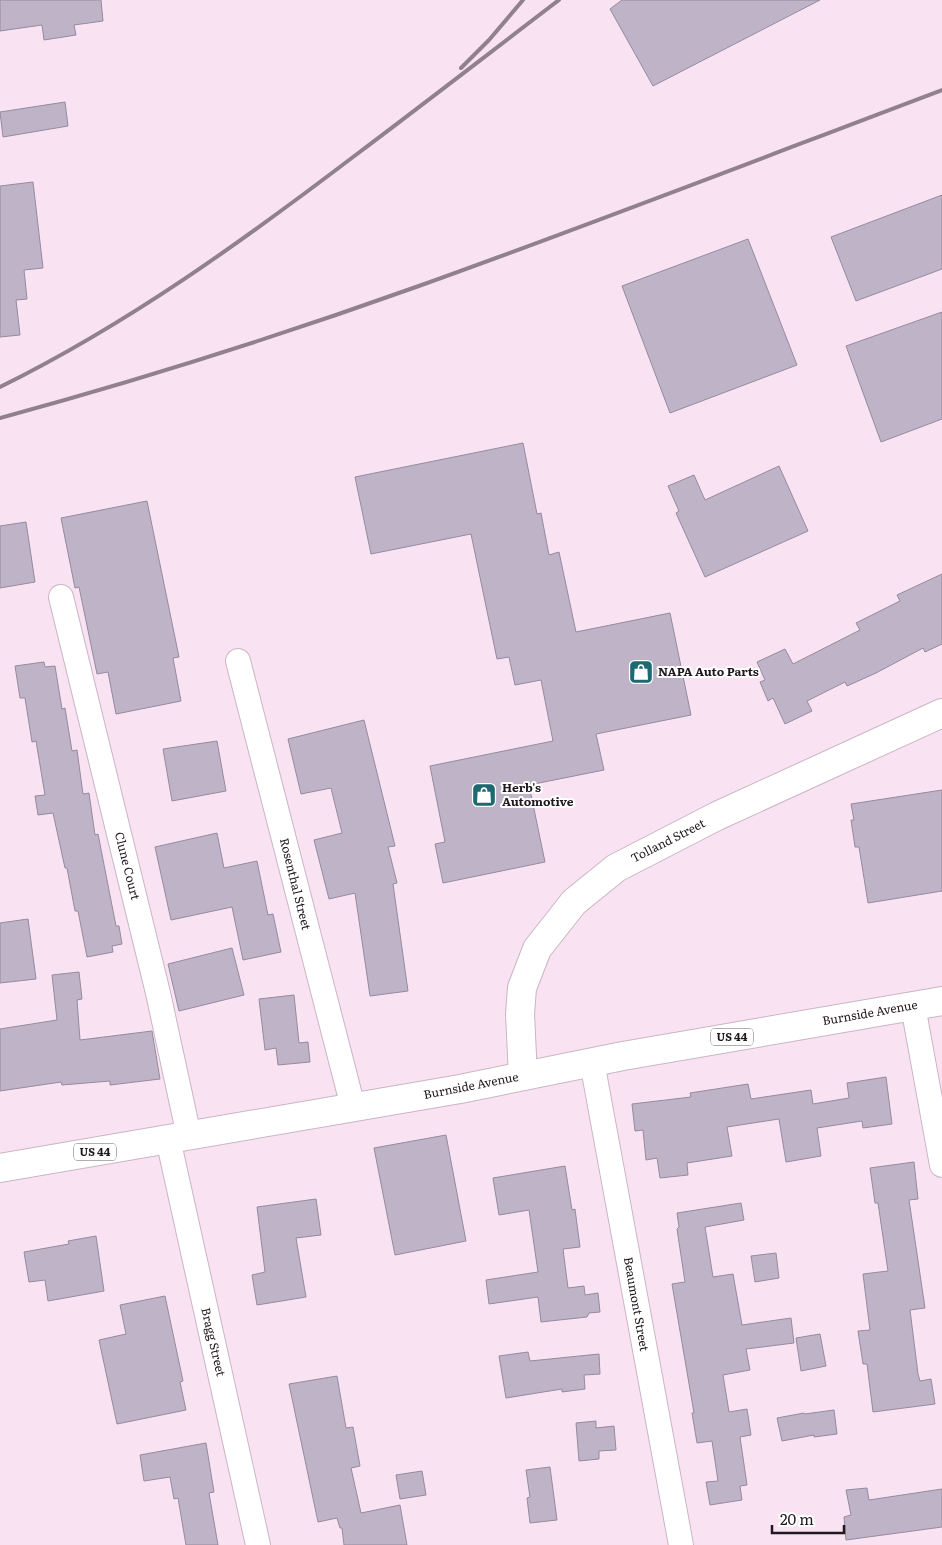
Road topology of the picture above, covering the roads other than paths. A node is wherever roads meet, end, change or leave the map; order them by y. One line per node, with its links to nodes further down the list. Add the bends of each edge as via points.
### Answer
1 (60, 596): 9 (street, Clune Court, via 158,993)
2 (238, 661): 8 (street, Rosenthal Street)
3 (942, 713): 7 (main road, Tolland Street, via 717,816 616,868 574,902 537,949 522,988)
4 (942, 1001): 5 (main road, Burnside Avenue / US 44)
5 (913, 1006): 6 (main road, Burnside Avenue / US 44); 10 (street)
6 (592, 1062): 7 (main road, Burnside Avenue / US 44); 13 (street, Beaumont Street)
7 (523, 1076): 8 (main road, Burnside Avenue / US 44)
8 (352, 1107): 9 (main road, Burnside Avenue / US 44)
9 (179, 1137): 11 (main road, Burnside Avenue / US 44); 12 (street, Bragg Street)
10 (942, 1165)
11 (0, 1168)
12 (258, 1545)
13 (681, 1545)

